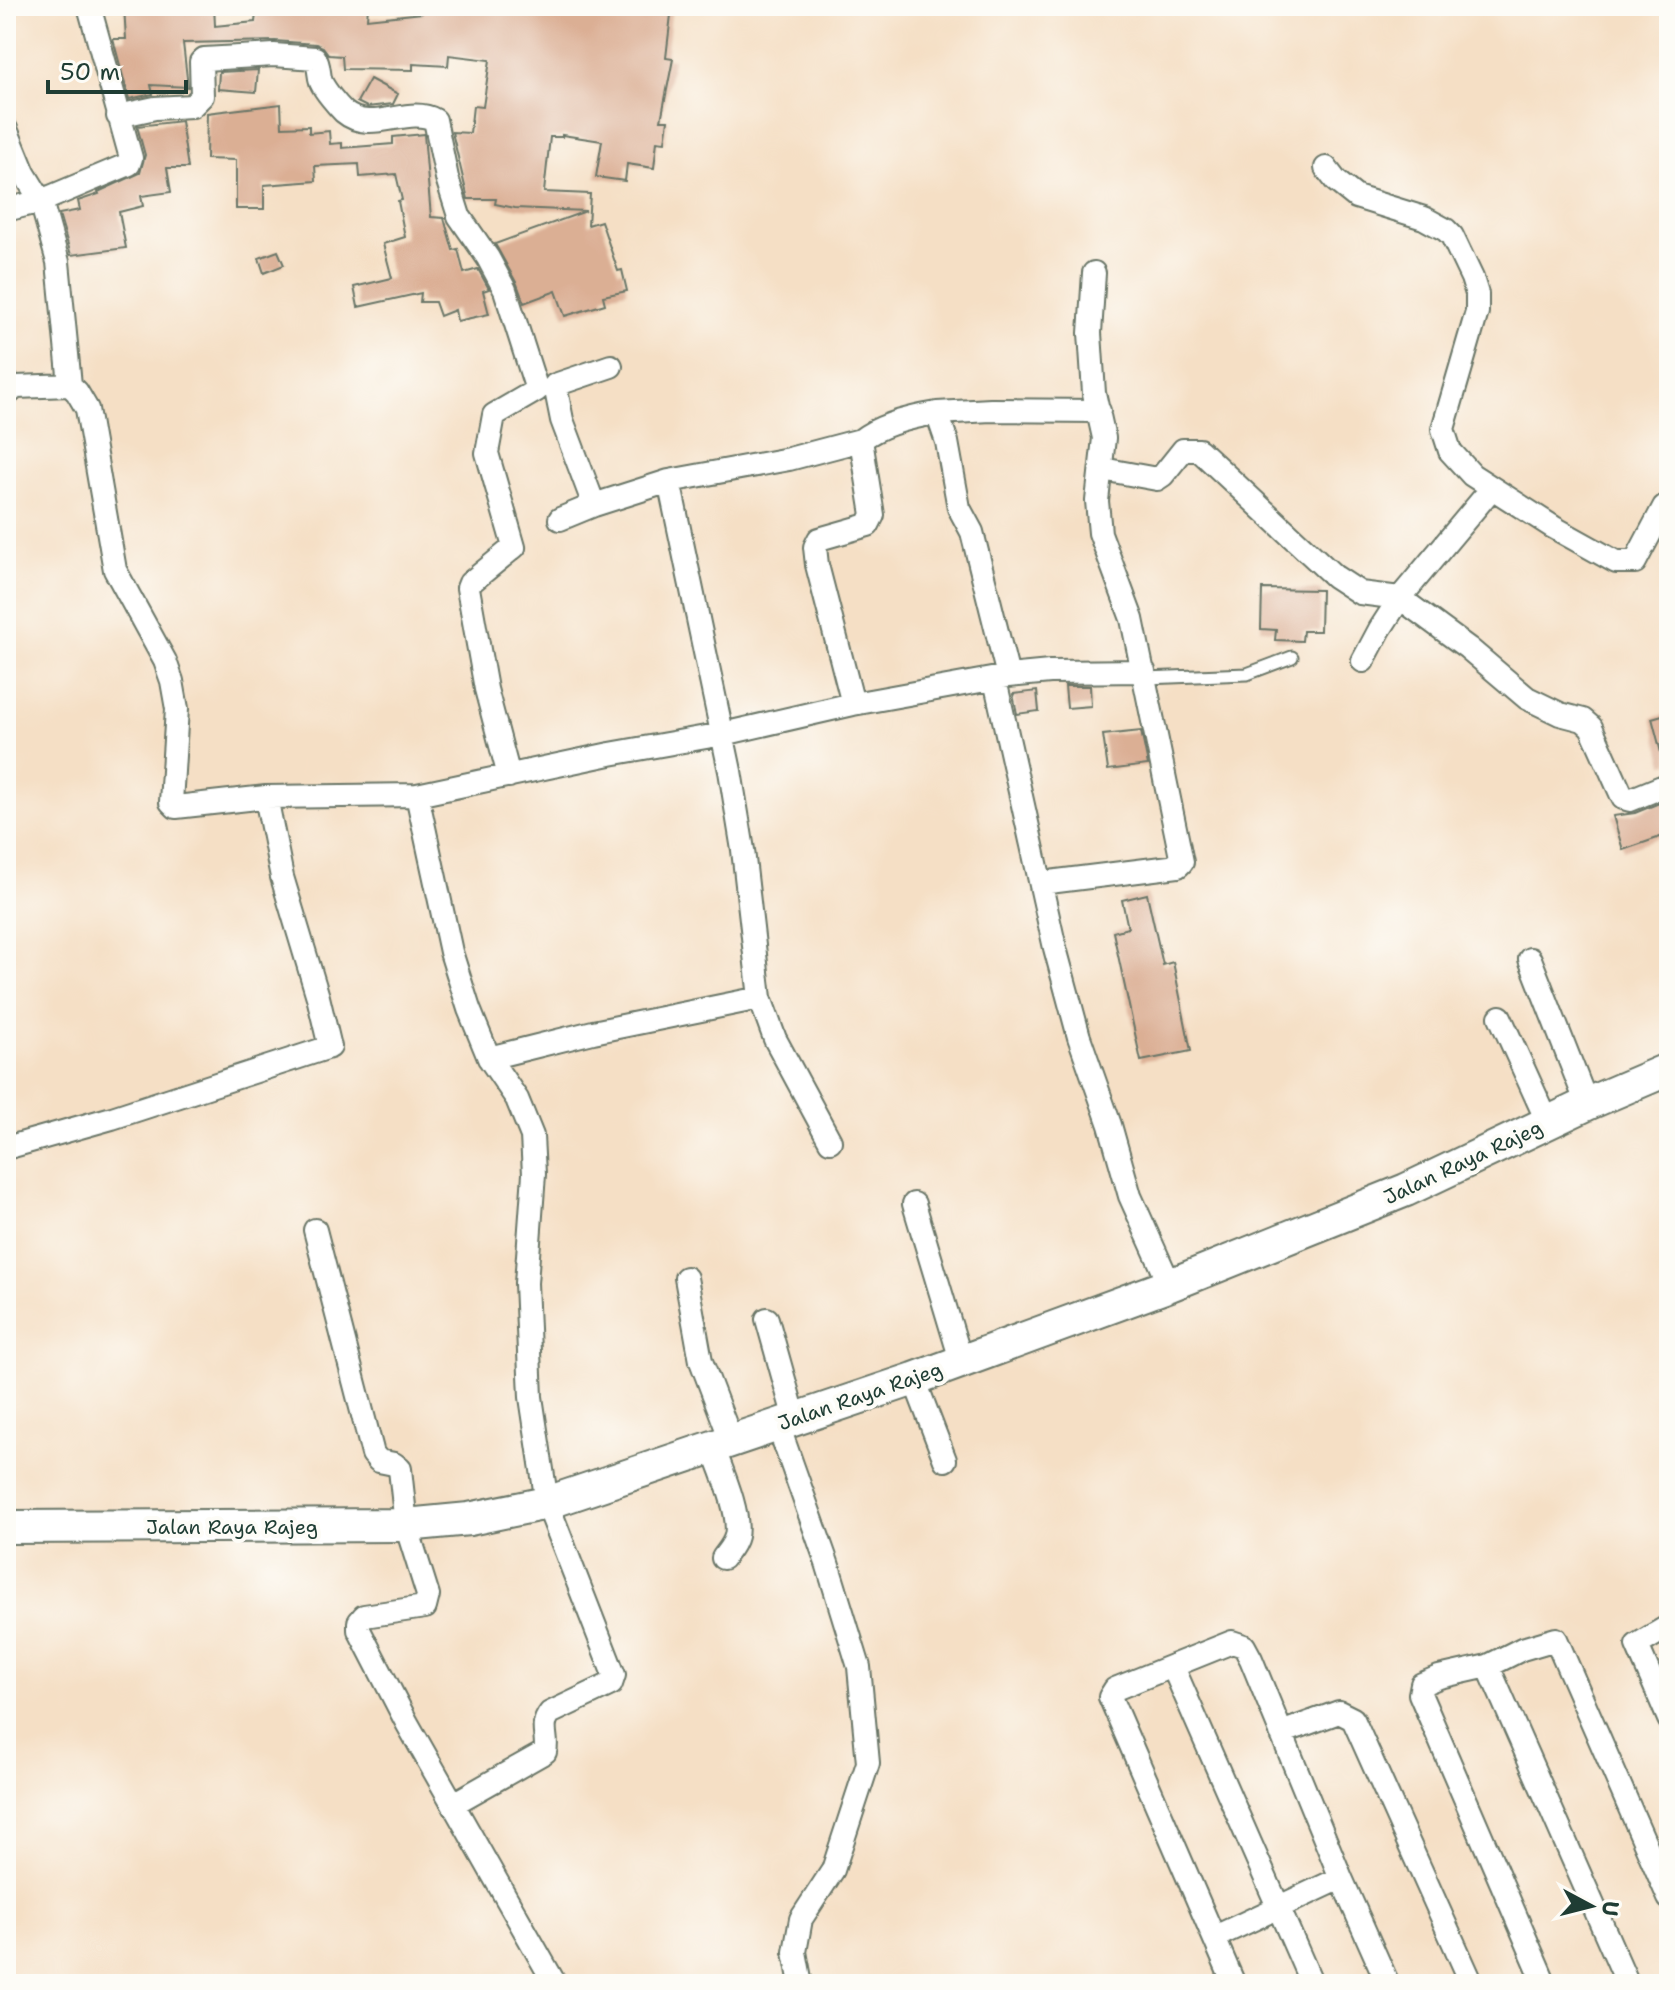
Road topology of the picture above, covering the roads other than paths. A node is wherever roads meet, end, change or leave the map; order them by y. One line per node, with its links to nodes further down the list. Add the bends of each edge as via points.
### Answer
1 (89, 6): 2 (street)
2 (118, 116): 5 (street, via 129,164); 10 (street, via 192,106 202,96 204,59 274,55 315,58 322,85 357,120 435,120 459,216 505,290)
3 (6, 129): 5 (street)
4 (1326, 168): 17 (street, via 1356,197 1424,218 1452,236 1472,278 1477,312 1443,429 1450,451)
5 (41, 201): 6 (street); 9 (street, via 58,262)
6 (6, 210)
7 (1094, 273): 12 (street, via 1090,333)
8 (611, 366): 10 (street)
9 (70, 385): 11 (street, via 16,387); 31 (street, via 87,409 115,570 172,681 177,709 171,802 176,807)
10 (546, 388): 19 (street); 28 (street, via 494,415 487,453 514,547 468,588)
11 (6, 395)
12 (1099, 411): 13 (street); 15 (street)
13 (937, 413): 14 (street, via 888,426); 25 (street, via 959,508 972,532)
14 (861, 440): 16 (street); 26 (street, via 872,521 819,539 815,547)
15 (1102, 469): 21 (street, via 1157,479 1183,450 1199,450 1334,576 1360,593); 24 (street, via 1100,533 1132,619)
16 (669, 481): 19 (street); 27 (street)
17 (1492, 488): 18 (street, via 1578,541 1628,564 1638,558); 21 (street)
18 (1669, 503)
19 (594, 505): 20 (street)
20 (560, 519)
21 (1400, 598): 23 (street); 29 (street, via 1527,698 1591,727 1623,798)
22 (1292, 657): 24 (lane, via 1247,674)
23 (1363, 661)
24 (1145, 674): 25 (street, via 1050,672); 32 (street, via 1181,865)
25 (1002, 678): 26 (street); 32 (street)
26 (853, 704): 27 (street)
27 (723, 734): 28 (street); 34 (street)
28 (509, 776): 30 (street)
29 (1669, 784)
30 (417, 795): 31 (street); 36 (street, via 451,952)
31 (266, 797): 41 (street, via 282,877 330,1047)
32 (1041, 883): 45 (street, via 1079,1037 1130,1196)
33 (1530, 959): 38 (street)
34 (760, 998): 36 (street); 40 (street, via 775,1039)
35 (1500, 1017): 39 (street)
36 (489, 1058): 52 (street, via 517,1099 532,1136 526,1283 531,1397)
37 (1669, 1069): 38 (main road, Jalan Raya Rajeg)
38 (1587, 1104): 39 (main road, Jalan Raya Rajeg)
39 (1548, 1123): 45 (main road, Jalan Raya Rajeg, via 1406,1190)
40 (830, 1141)
41 (6, 1148)
42 (914, 1204): 47 (street)
43 (315, 1230): 53 (street, via 373,1454 400,1469)
44 (686, 1278): 50 (street)
45 (1170, 1285): 47 (main road, Jalan Raya Rajeg)
46 (767, 1319): 49 (street)
47 (961, 1360): 48 (main road, Jalan Raya Rajeg)
48 (914, 1379): 49 (main road, Jalan Raya Rajeg); 51 (street)
49 (787, 1422): 50 (main road, Jalan Raya Rajeg); 67 (street, via 859,1667 868,1763 833,1870 801,1919 795,1952)
50 (722, 1444): 52 (main road, Jalan Raya Rajeg); 55 (street, via 737,1533)
51 (945, 1460)
52 (547, 1503): 53 (main road, Jalan Raya Rajeg); 61 (street, via 614,1680 550,1713 543,1733 545,1752)
53 (406, 1525): 54 (main road, Jalan Raya Rajeg); 61 (street, via 428,1602 425,1607 364,1616 359,1630)
54 (6, 1527)
55 (723, 1558)
56 (1669, 1626): 59 (street, via 1637,1645)
57 (1488, 1666): 63 (street, via 1556,1639); 72 (street, via 1422,1684 1420,1694); 73 (street)
58 (1173, 1667): 60 (street, via 1239,1643 1251,1659); 64 (street); 65 (street, via 1115,1689 1110,1697)
59 (1669, 1719)
60 (1281, 1733): 62 (street); 71 (street, via 1339,1712 1353,1719)
61 (453, 1804): 66 (street)
62 (1341, 1878): 64 (street); 70 (street)
63 (1669, 1898)
64 (1278, 1906): 65 (street); 69 (street)
65 (1215, 1937): 68 (street)
66 (555, 1984)
67 (801, 1984)
68 (1234, 1984)
69 (1312, 1984)
70 (1388, 1984)
71 (1472, 1984)
72 (1545, 1984)
73 (1628, 1984)

